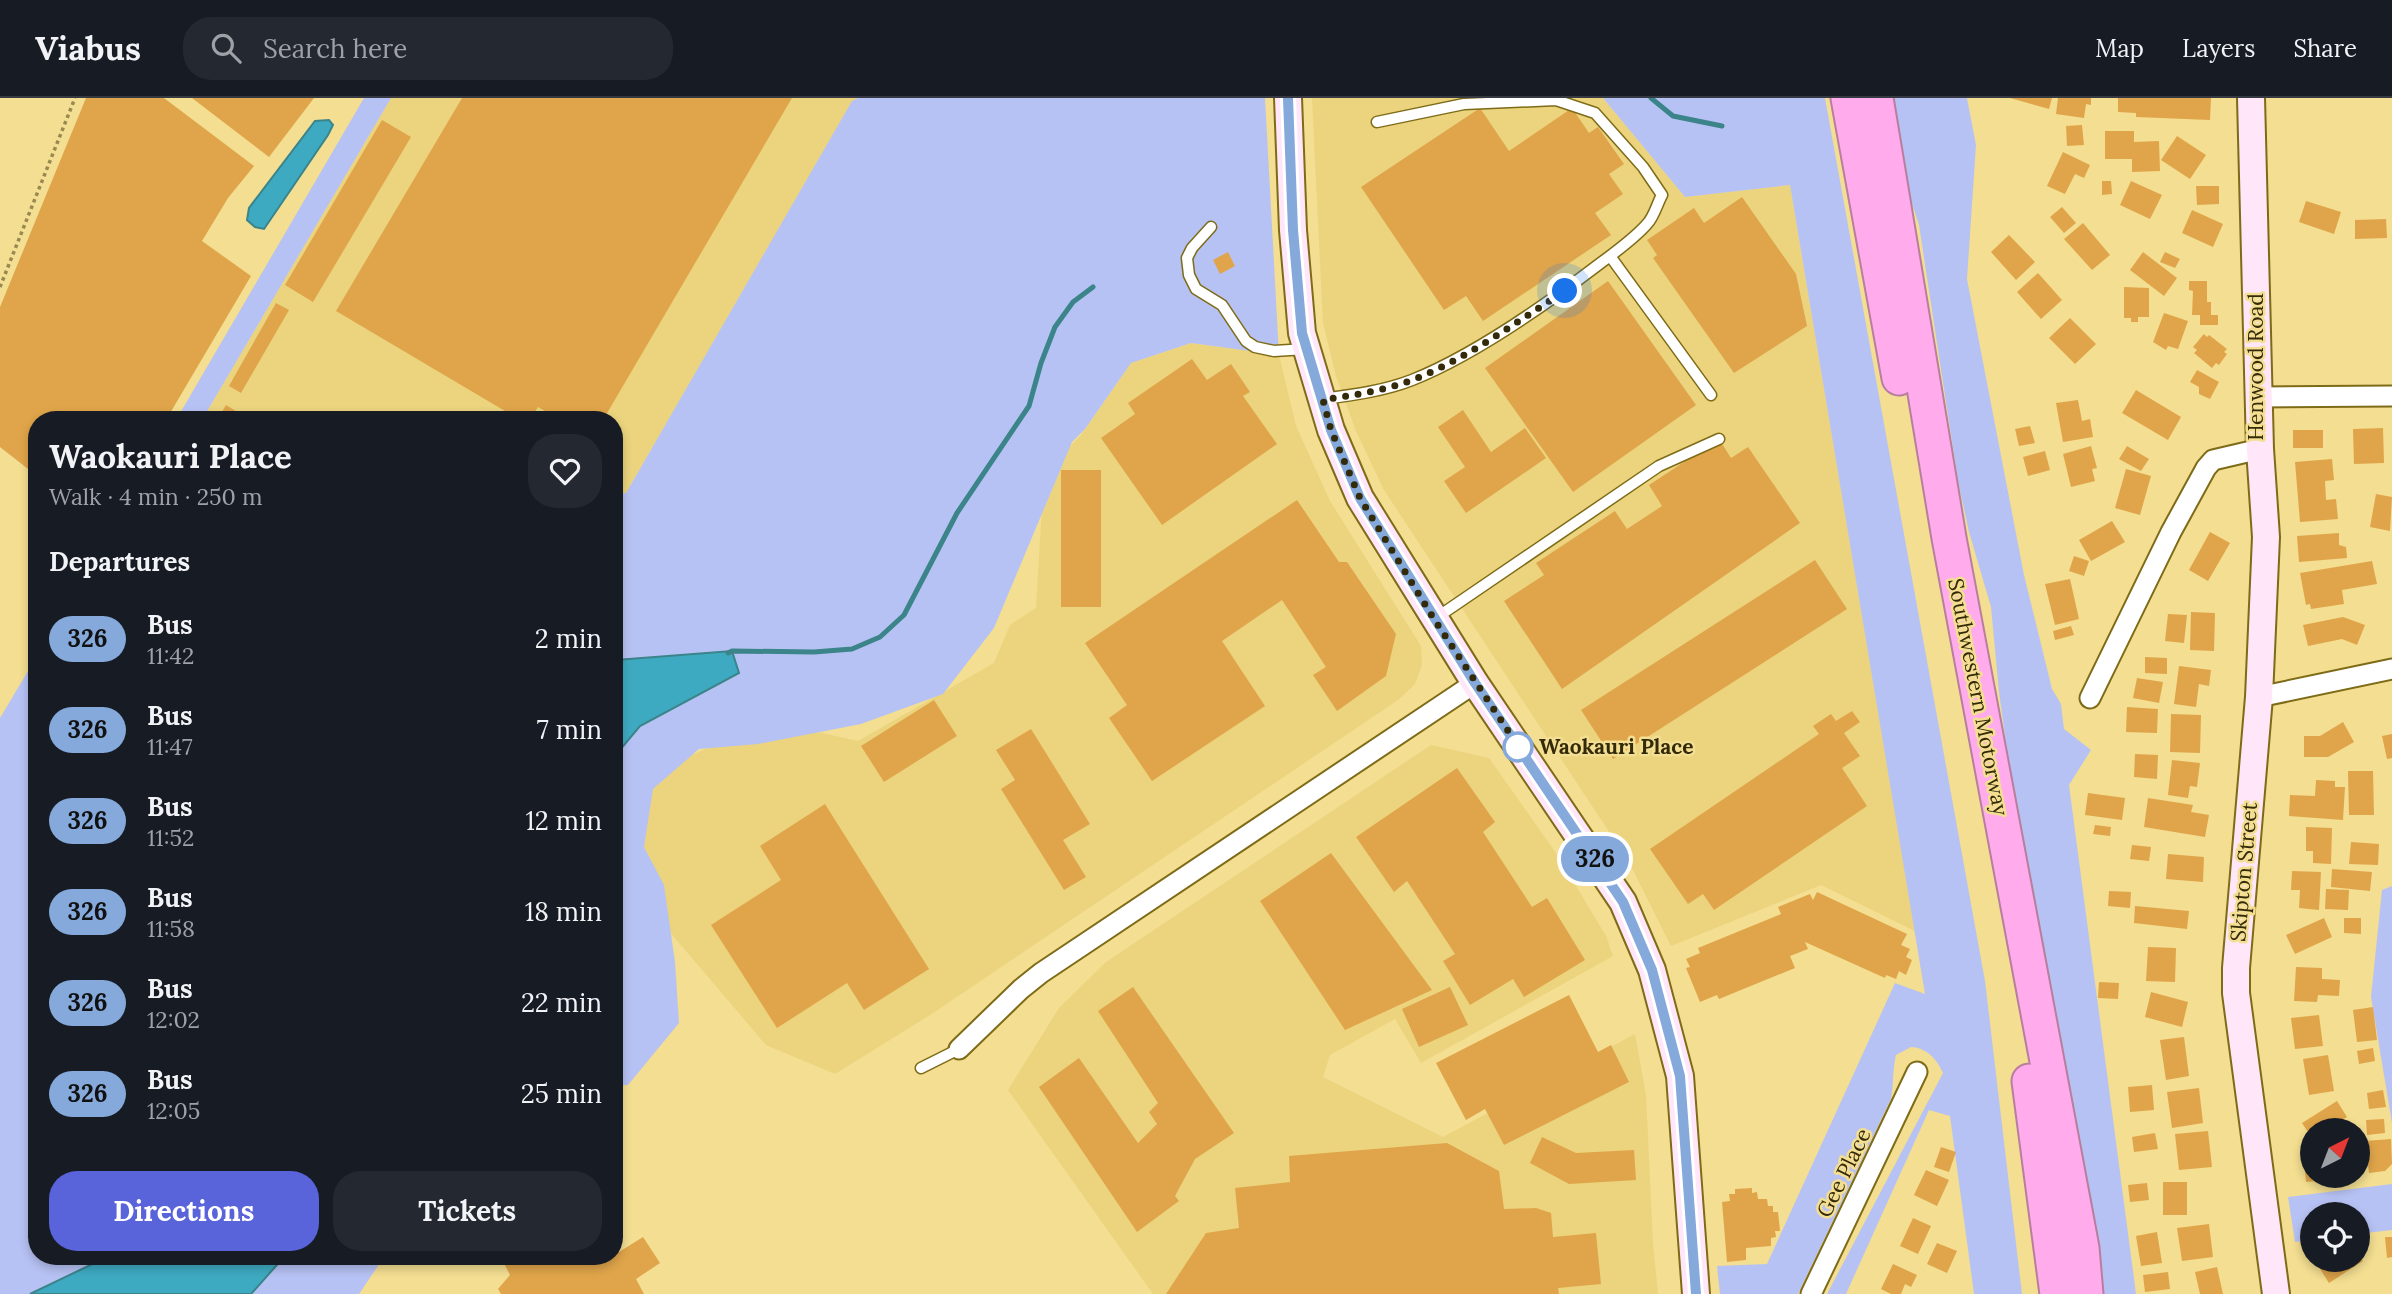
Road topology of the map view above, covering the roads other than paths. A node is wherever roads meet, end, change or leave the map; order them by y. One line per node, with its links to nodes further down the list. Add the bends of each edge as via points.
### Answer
1 (1288, 98): 8 (main road, via 1293,230)
2 (1848, 98): 25 (highway, Southwestern Motorway, via 2030,1085)
3 (1876, 98): 26 (highway, Southwestern Motorway, via 1949,538 2079,1234)
4 (2251, 98): 11 (main road, Henwood Road)
5 (1377, 122): 7 (lane, via 1464,104 1510,100 1556,100 1595,113 1662,195 1648,223)
6 (1211, 227): 8 (lane, via 1187,258 1196,289 1223,305 1246,341 1255,346 1274,351)
7 (1610, 256): 9 (lane); 12 (lane, via 1565,291 1448,363 1411,380)
8 (1307, 349): 12 (main road)
9 (1711, 395)
10 (2392, 396): 11 (street)
11 (2259, 397): 14 (main road, Henwood Road)
12 (1323, 400): 15 (main road, via 1360,498)
13 (1719, 439): 15 (lane, via 1659,466)
14 (2260, 449): 18 (main road, Skipton Street, via 2266,537); 19 (street, Henwood Road, via 2213,460 2206,468)
15 (1434, 619): 17 (main road)
16 (2392, 669): 18 (street)
17 (1475, 683): 20 (street, via 1041,973); 23 (main road, via 1623,902 1652,970 1680,1076)
18 (2259, 697): 27 (main road, Skipton Street, via 2236,993)
19 (2090, 698)
20 (958, 1049): 21 (lane)
21 (921, 1068)
22 (1917, 1072): 24 (street, Gee Place)
23 (1696, 1294)
24 (1811, 1294)
25 (2057, 1294)
26 (2086, 1294)
27 (2276, 1294)

